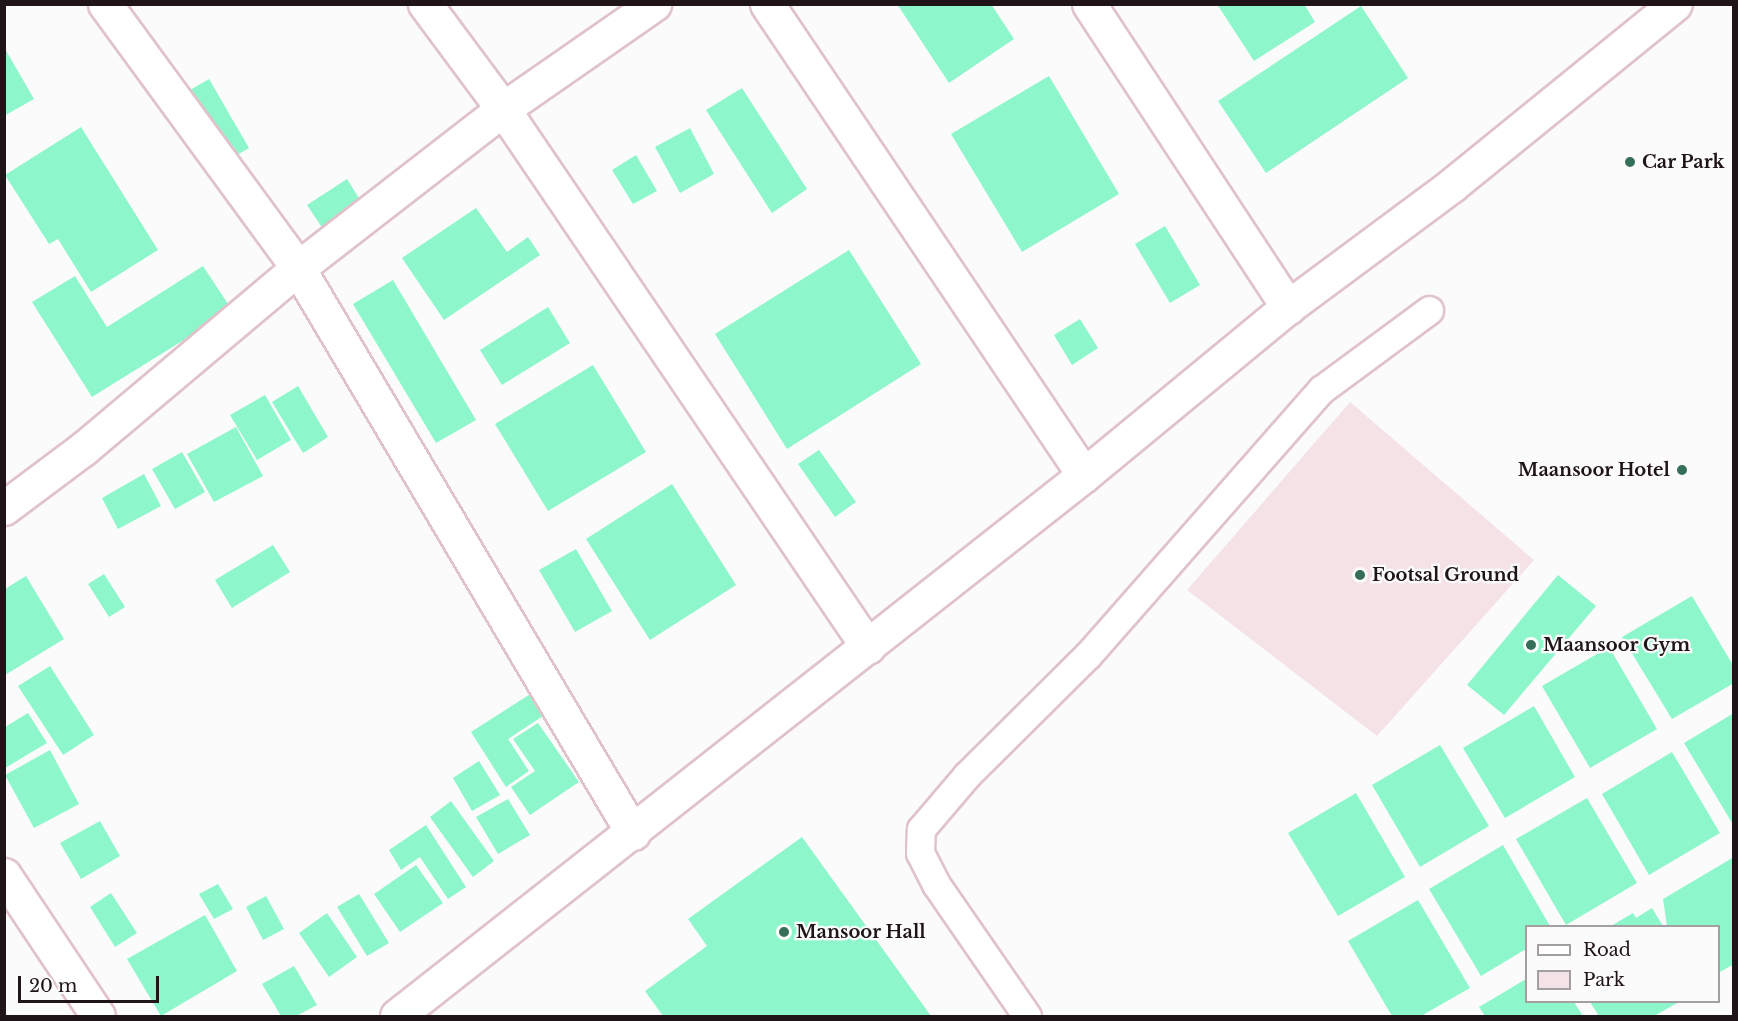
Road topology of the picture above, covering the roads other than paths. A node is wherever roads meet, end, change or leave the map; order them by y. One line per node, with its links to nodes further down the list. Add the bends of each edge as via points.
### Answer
1 (105, 4): 8 (street)
2 (425, 4): 7 (street)
3 (654, 4): 7 (street)
4 (766, 4): 11 (street)
5 (1089, 4): 9 (street)
6 (1675, 4): 9 (street, via 1452,185)
7 (503, 110): 8 (street); 13 (street)
8 (298, 268): 12 (street, via 83,449); 14 (street)
9 (1288, 307): 11 (street)
10 (1429, 310): 18 (lane, via 1322,389 1088,655 967,775 921,829 920,853 936,884)
11 (1084, 475): 13 (street)
12 (4, 508)
13 (868, 647): 14 (street)
14 (633, 833): 17 (street)
15 (4, 875): 16 (street)
16 (98, 1017)
17 (397, 1017)
18 (1027, 1017)

